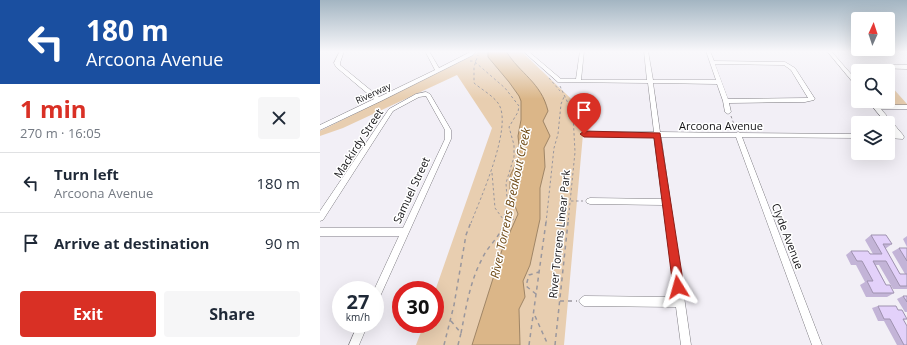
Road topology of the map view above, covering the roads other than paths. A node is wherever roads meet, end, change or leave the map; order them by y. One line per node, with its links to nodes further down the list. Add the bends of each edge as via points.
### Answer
1 (339, 67): 16 (street)
2 (436, 67): 10 (street)
3 (444, 67): 10 (street, Riverway)
4 (544, 67): 12 (street, via 560,81)
5 (580, 67): 12 (street)
6 (649, 67): 14 (street)
7 (714, 67): 13 (street)
8 (790, 67): 17 (street, via 812,99)
9 (843, 67): 11 (street)
10 (438, 70): 16 (street, Riverway)
11 (851, 77)
12 (578, 81): 14 (street)
13 (719, 82): 14 (street); 17 (street)
14 (651, 83): 27 (street)
15 (426, 94): 32 (street, Mackirdy Street, via 391,110); 34 (street, Samuel Street, via 449,134)
16 (379, 100): 23 (street, Riverway)
17 (726, 101): 21 (street)
18 (895, 107): 19 (street)
19 (907, 107)
20 (877, 108): 22 (street)
21 (728, 112)
22 (884, 116)
23 (320, 128)
24 (895, 130): 29 (street, via 901,137)
25 (584, 134): 27 (street, Arcoona Avenue)
26 (738, 134): 27 (street, Arcoona Avenue); 28 (street, Arcoona Avenue); 41 (street, Clyde Avenue)
27 (657, 135): 31 (street)
28 (851, 136)
29 (895, 137)
30 (590, 201): 31 (street)
31 (667, 202): 37 (street)
32 (320, 218)
33 (320, 232): 34 (street)
34 (405, 232): 35 (street, Samuel Street)
35 (383, 281)
36 (584, 301): 37 (street)
37 (680, 302): 40 (street)
38 (360, 333): 39 (street)
39 (354, 345)
40 (686, 345)
41 (817, 345)

